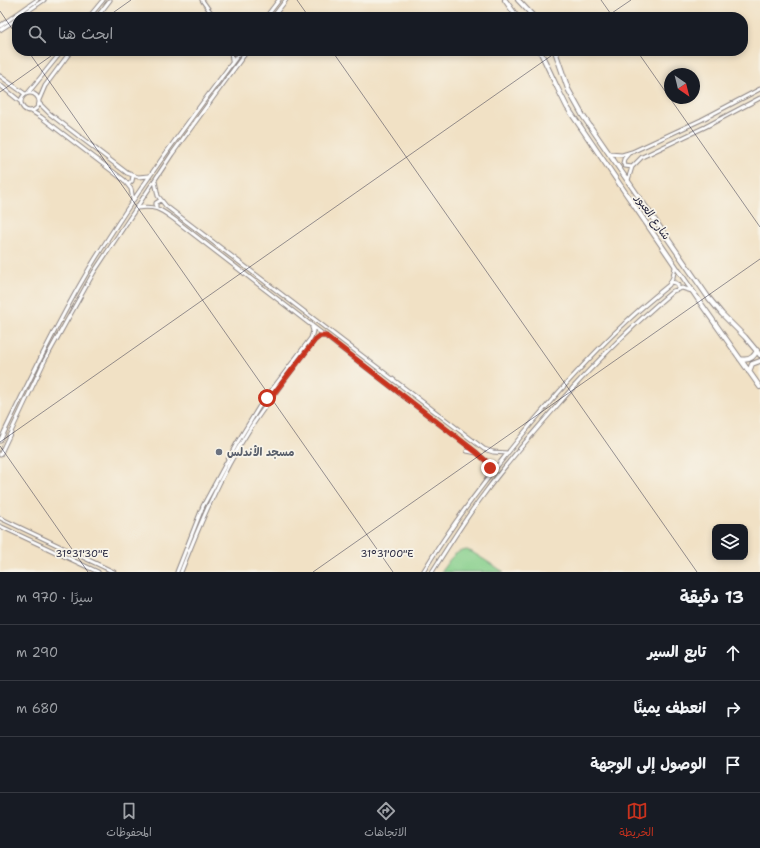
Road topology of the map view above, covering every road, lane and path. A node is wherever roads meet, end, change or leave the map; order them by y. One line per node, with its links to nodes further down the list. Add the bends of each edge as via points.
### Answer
1 (37, 0): 10 (street)
2 (44, 0): 11 (street)
3 (103, 0): 12 (street)
4 (110, 0): 13 (street)
5 (202, 0): 14 (street)
6 (279, 0): 15 (street)
7 (286, 0): 16 (street)
8 (504, 0): 17 (main road)
9 (518, 0): 18 (main road)
10 (20, 12)
11 (27, 12)
12 (93, 12)
13 (101, 12)
14 (210, 12)
15 (270, 12)
16 (277, 12)
17 (513, 12)
18 (529, 12)
19 (12, 18): 21 (street)
20 (12, 22): 22 (street)
21 (0, 26)
22 (0, 30)
23 (58, 56): 32 (street)
24 (67, 56): 34 (street)
25 (231, 56): 30 (street)
26 (237, 56): 30 (street)
27 (243, 56): 46 (street)
28 (542, 56): 57 (main road, شارع العبور, via 567,107)
29 (557, 56): 42 (main road, شارع العبور, via 574,100)
30 (232, 63): 45 (street)
31 (0, 76): 36 (street)
32 (38, 81): 34 (street); 36 (street)
33 (0, 85): 38 (street)
34 (45, 86): 39 (street)
35 (760, 89): 41 (street, via 702,120)
36 (26, 94): 38 (street); 39 (street, via 35,95)
37 (760, 98): 43 (street, via 644,155)
38 (21, 102): 40 (street, via 23,108)
39 (39, 102): 40 (street, via 36,109); 44 (street, via 50,114)
40 (31, 111): 48 (street, via 44,118)
41 (629, 153): 42 (street); 43 (street, via 623,163)
42 (608, 154): 47 (main road, شارع العبور)
43 (632, 167): 47 (street)
44 (133, 176): 45 (street); 48 (street)
45 (149, 176): 49 (street)
46 (155, 181): 50 (street); 54 (street, via 157,194)
47 (628, 182): 66 (main road, شارع العبور, via 715,306)
48 (128, 185): 53 (street)
49 (142, 186): 50 (street); 51 (street)
50 (148, 191): 52 (street)
51 (138, 193): 52 (street, via 142,193); 53 (street)
52 (144, 197): 55 (street)
53 (134, 200): 80 (street, via 71,301)
54 (161, 200): 56 (street, via 156,203); 58 (street)
55 (137, 208): 56 (street); 73 (street, via 89,280)
56 (156, 208): 59 (street)
57 (675, 265): 60 (street); 62 (main road, شارع العبور)
58 (255, 274): 59 (street); 70 (street)
59 (251, 278): 63 (street)
60 (671, 282): 61 (street, via 677,283); 84 (street, via 621,326 570,377)
61 (678, 289): 62 (street); 85 (street, via 662,300 621,338)
62 (693, 292): 68 (main road, شارع العبور)
63 (310, 323): 64 (street); 65 (street)
64 (328, 337): 65 (street, via 320,336); 72 (street)
65 (313, 339): 76 (street); 77 (street)
66 (757, 350): 67 (main road, شارع العبور); 68 (main road, via 750,359)
67 (760, 355)
68 (740, 359): 71 (main road, شارع العبور)
69 (760, 361): 71 (main road, via 752,364)
70 (382, 372): 72 (street); 89 (street)
71 (749, 372): 75 (main road, شارع العبور)
72 (378, 376): 91 (street)
73 (33, 384): 74 (street); 81 (street)
74 (37, 386)
75 (760, 387)
76 (269, 394): 77 (street); 78 (street)
77 (273, 395): 79 (street)
78 (266, 398): 79 (street); 98 (street, via 223,468 203,506)
79 (269, 400): 98 (street, via 240,445)
80 (18, 403): 81 (street); 82 (street)
81 (22, 406): 83 (street)
82 (15, 409): 83 (street); 88 (street)
83 (20, 411): 93 (street)
84 (538, 416): 85 (street, via 540,420); 86 (street)
85 (544, 420): 87 (street)
86 (532, 424): 87 (street, via 536,424); 92 (street)
87 (537, 428): 106 (street, via 485,493)
88 (0, 441)
89 (486, 450): 92 (street); 94 (street, via 486,455)
90 (467, 451): 91 (street)
91 (477, 453): 94 (street)
92 (507, 453): 95 (street)
93 (0, 455)
94 (482, 457): 95 (street, via 488,463)
95 (491, 473): 105 (street)
96 (0, 518): 102 (street)
97 (0, 526): 99 (street)
98 (195, 530): 103 (street); 104 (street)
99 (40, 544): 100 (street); 101 (street)
100 (38, 548)
101 (98, 572)
102 (114, 572)
103 (177, 572)
104 (181, 572)
105 (423, 572)
106 (432, 572)

